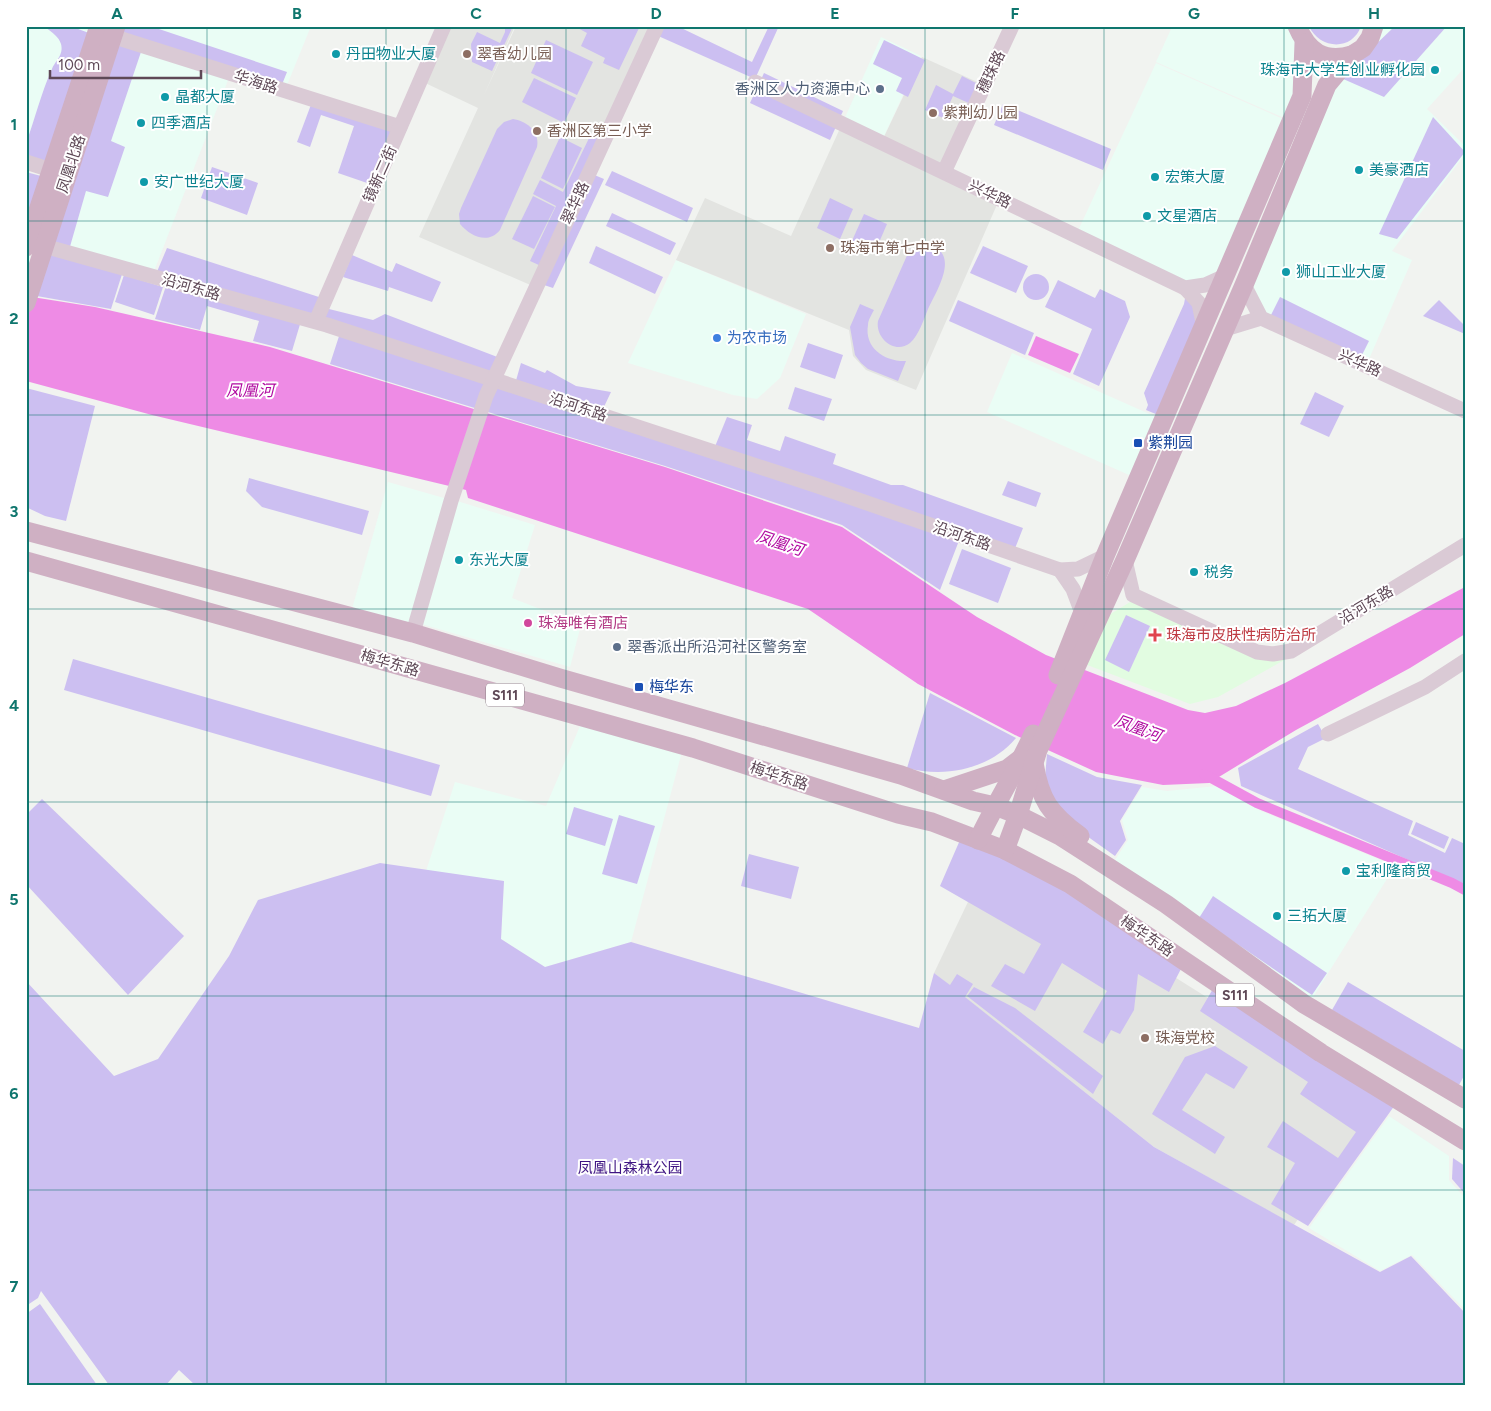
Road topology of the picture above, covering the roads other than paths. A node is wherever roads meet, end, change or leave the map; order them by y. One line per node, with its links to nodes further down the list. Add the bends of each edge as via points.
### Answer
1 (444, 26): 9 (street, 镜新二街)
2 (657, 26): 22 (street, 翠华路)
3 (1012, 26): 12 (street, 穗珠路)
4 (102, 29): 9 (street, 华海路); 11 (main road, 凤凰北路); 13 (main road, 凤凰北路)
5 (1376, 30): 7 (main road, via 1363,48)
6 (1299, 31): 7 (main road, via 1313,52 1339,59); 14 (main road, via 1302,96)
7 (1352, 55): 15 (main road, via 1327,85)
8 (755, 82): 12 (street, 兴华路)
9 (400, 127): 19 (street, 镜新二街)
10 (26, 162): 11 (street)
11 (51, 170): 13 (main road, 凤凰北路)
12 (944, 172): 16 (street, 兴华路)
13 (32, 240): 17 (main road, 凤凰北路); 19 (street, 沿河东路)
14 (1227, 275): 16 (street, via 1205,286); 20 (main road)
15 (1244, 285): 18 (street); 21 (main road)
16 (1185, 288): 20 (street, via 1199,303)
17 (28, 297)
18 (1261, 318): 21 (street); 23 (street, 兴华路)
19 (316, 321): 22 (street, 沿河东路)
20 (1204, 328): 26 (main road)
21 (1226, 329): 27 (main road)
22 (494, 379): 29 (street, 沿河东路); 34 (street, 翠华路, via 451,502)
23 (1465, 411)
24 (26, 531): 34 (main road, S111)
25 (1465, 545): 32 (street, 沿河东路, via 1291,651 1273,654 1257,652)
26 (1105, 556): 29 (street, 沿河东路, via 1078,569); 30 (main road)
27 (1125, 560): 31 (main road); 32 (street)
28 (26, 561): 42 (main road, 梅华东路 / S111, via 693,748 932,822)
29 (1060, 570): 30 (street, 沿河东路); 33 (street, via 1078,598)
30 (1094, 583): 31 (street, 沿河东路); 33 (main road)
31 (1112, 590): 32 (street, 沿河东路); 35 (main road)
32 (1133, 595)
33 (1082, 613): 35 (main road)
34 (413, 633): 39 (main road, S111)
35 (1072, 660): 38 (main road)
36 (1465, 661): 37 (street, via 1426,687)
37 (1328, 734)
38 (1030, 754): 39 (main road, via 1007,769); 40 (main road); 41 (main road); 44 (main road, via 1052,814 1105,854)
39 (944, 790): 40 (main road, S111)
40 (994, 806): 41 (main road, S111); 42 (main road)
41 (1018, 815): 43 (main road); 44 (main road, S111, via 1060,836)
42 (978, 840): 43 (main road, 梅华东路 / S111)
43 (1005, 850): 46 (main road, 梅华东路 / S111, via 1070,884 1321,1053)
44 (1141, 889): 45 (main road, S111, via 1304,1004)
45 (1465, 1099)
46 (1465, 1141)

